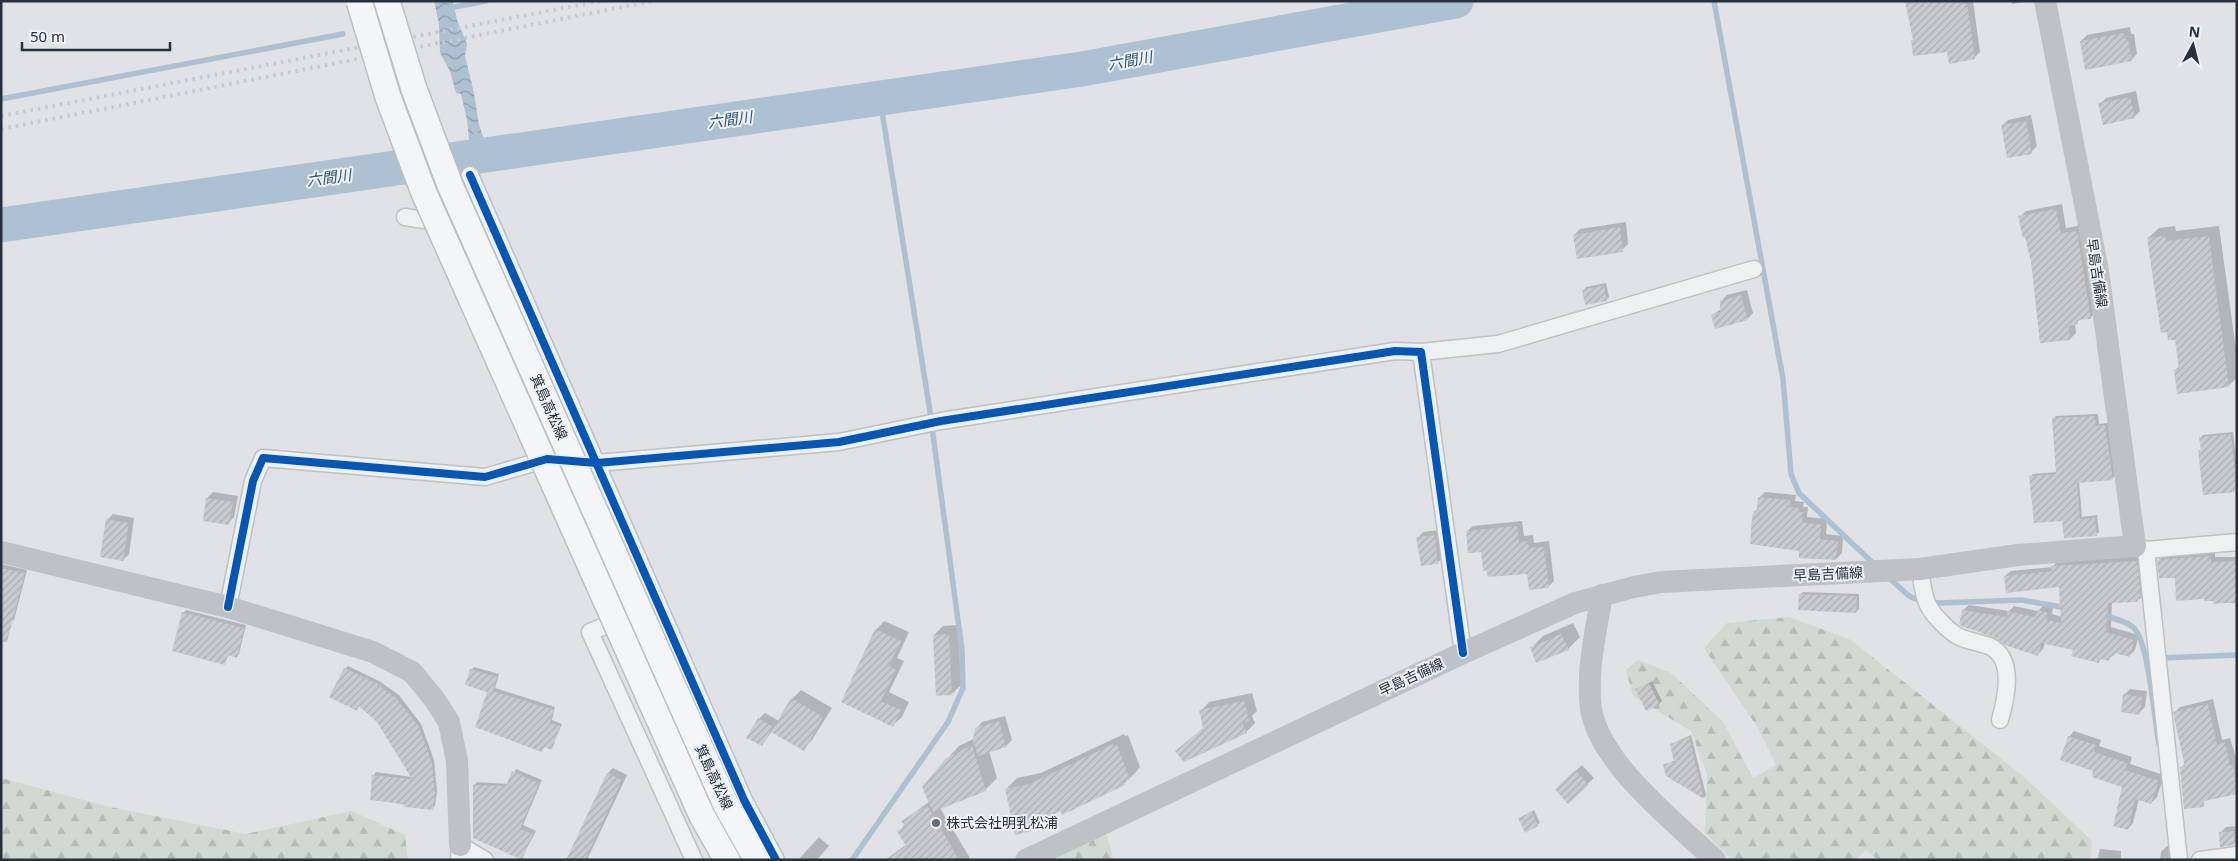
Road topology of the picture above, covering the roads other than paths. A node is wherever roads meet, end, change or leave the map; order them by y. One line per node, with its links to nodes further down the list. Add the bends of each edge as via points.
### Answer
1 (359, 1): 23 (main road, 箕島高松線, bridge, via 388,97 424,193 702,816)
2 (386, 1): 24 (main road, 箕島高松線, bridge, via 450,185 726,805)
3 (2045, 1): 11 (main road, 早島吉備線, via 2098,271)
4 (470, 175): 6 (street)
5 (405, 217): 6 (street)
6 (493, 229): 9 (street)
7 (1754, 269): 8 (street, via 1498,344)
8 (1421, 352): 9 (street, via 1394,351 934,422 839,442); 17 (street)
9 (598, 463): 15 (street); 16 (street, via 547,459 485,478 263,458 253,481)
10 (2237, 542): 11 (street)
11 (2140, 548): 13 (main road, 早島吉備線, via 2018,555); 28 (street, via 2157,656)
12 (1, 552): 16 (main road)
13 (1920, 569): 14 (main road, 早島吉備線, via 1661,582); 18 (street, via 1927,601 1956,635 1991,647 2005,664 2008,695)
14 (1602, 595): 17 (main road, 早島吉備線, via 1575,603); 27 (main road, via 1590,685 1591,710 1598,733 1615,760)
15 (659, 604): 22 (street, via 590,632); 25 (street, via 744,800)
16 (228, 607): 19 (main road, via 373,652 412,672 449,722 457,761)
17 (1463, 653): 26 (main road, 早島吉備線)
18 (2000, 720)
19 (459, 853): 21 (street)
20 (2237, 855): 29 (street)
21 (485, 860)
22 (694, 860)
23 (727, 860)
24 (757, 860)
25 (776, 860)
26 (1026, 860)
27 (1715, 860)
28 (2179, 860)
29 (2200, 860)

